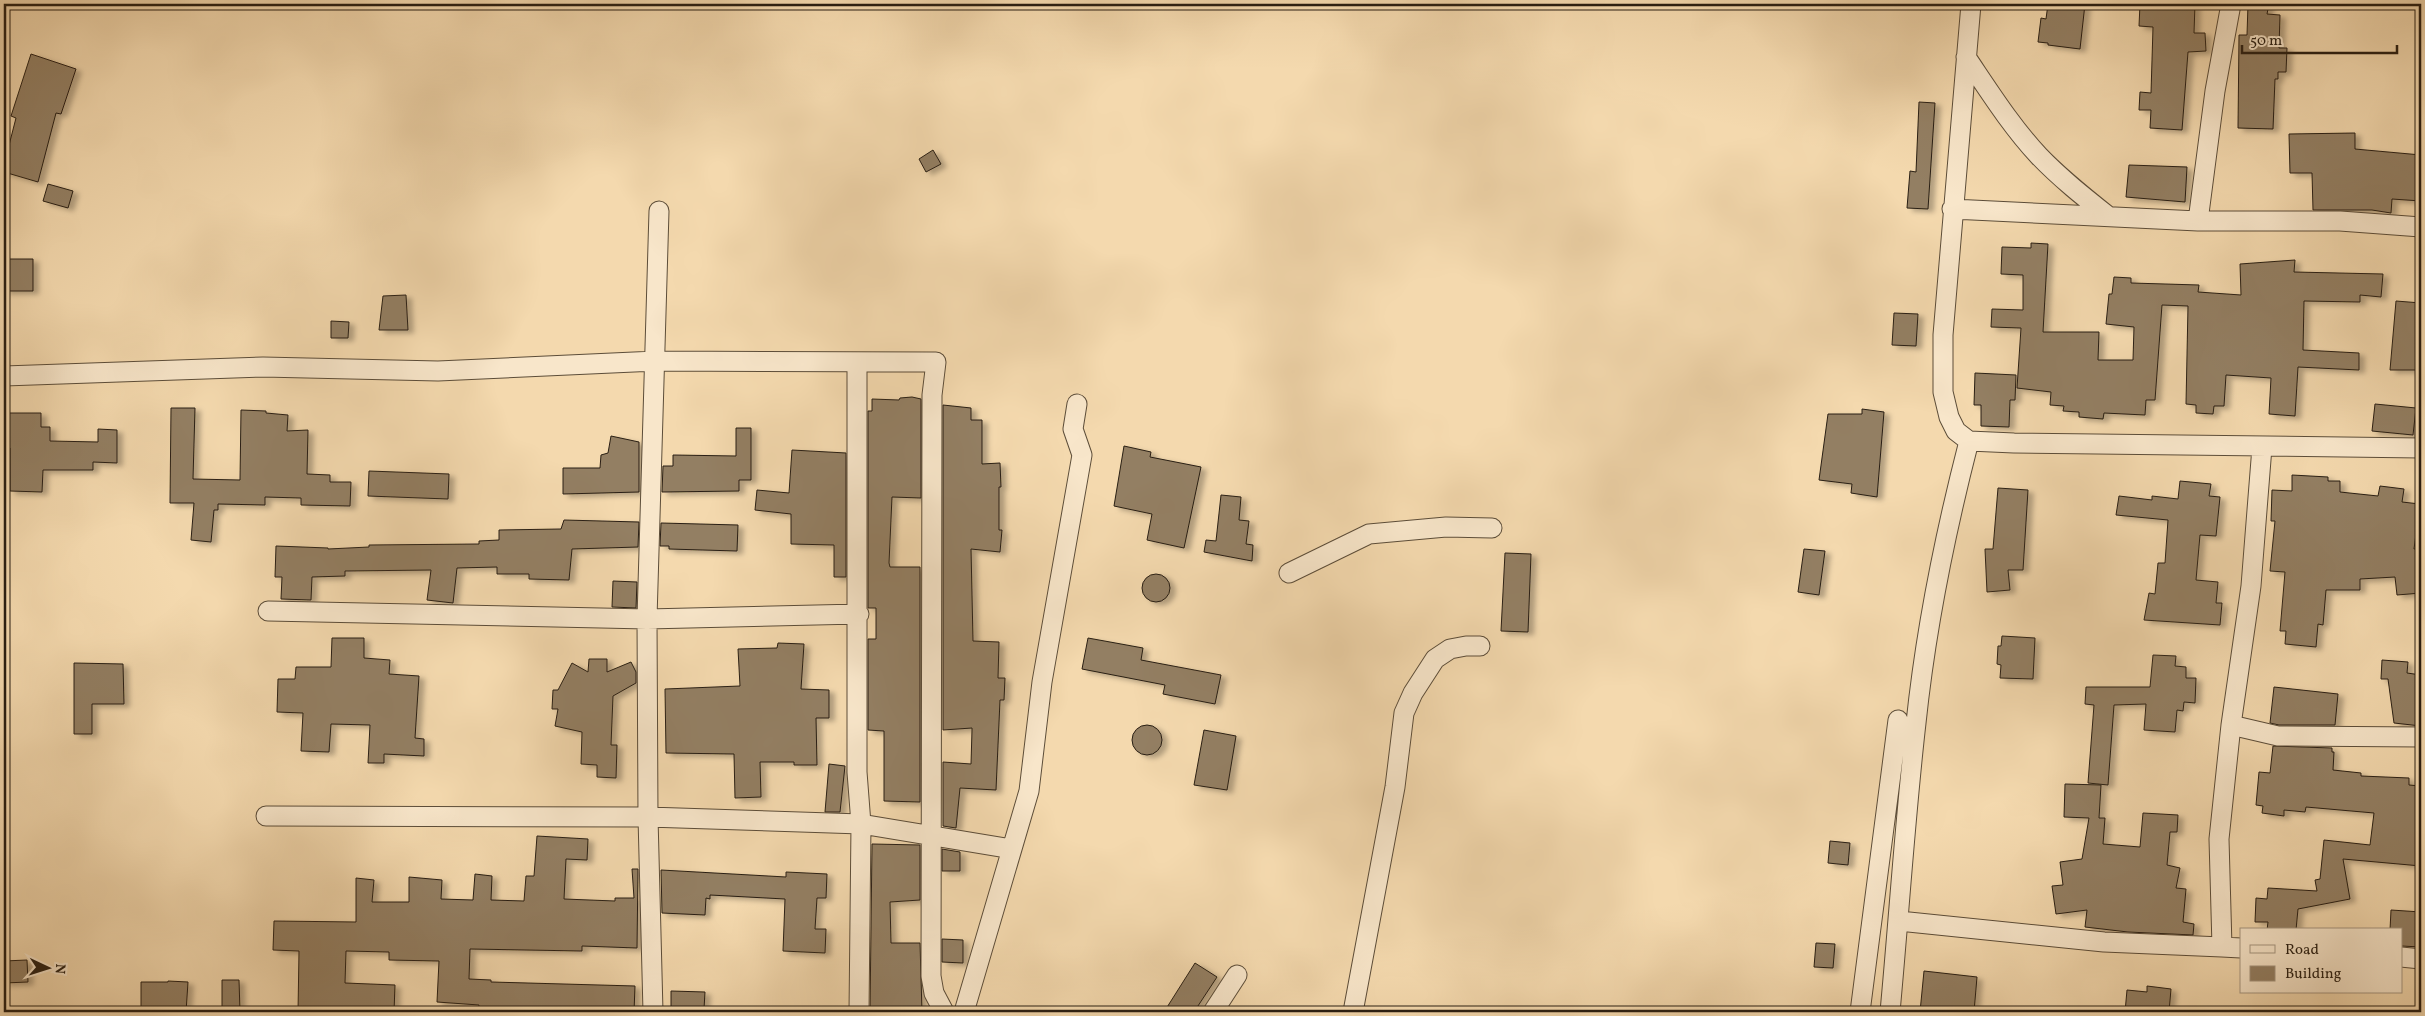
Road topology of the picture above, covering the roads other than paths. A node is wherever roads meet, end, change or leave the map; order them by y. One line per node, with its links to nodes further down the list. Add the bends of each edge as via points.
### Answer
1 (1971, 4): 3 (street)
2 (2231, 4): 7 (street, via 2215,91)
3 (1966, 57): 4 (street); 6 (street, via 2007,118 2038,155)
4 (1952, 209): 6 (street); 13 (street, via 1943,335 1943,392 1956,431)
5 (659, 211): 9 (street)
6 (2108, 216): 7 (street)
7 (2198, 221): 8 (street, via 2340,221)
8 (2421, 227)
9 (656, 361): 10 (street); 11 (street, via 438,371 263,367); 20 (street)
10 (857, 363): 19 (street); 28 (street, via 936,362 932,395)
11 (4, 376)
12 (1077, 404): 29 (street, via 1073,429 1082,455 1042,682 1029,790)
13 (1969, 441): 14 (street); 30 (street, via 1948,521 1932,610 1916,722)
14 (2262, 447): 15 (street); 23 (street, via 2251,586)
15 (2421, 448)
16 (1492, 528): 17 (street, via 1446,527 1369,534)
17 (1289, 573)
18 (268, 611): 20 (street)
19 (858, 614): 20 (street); 27 (street, via 857,772)
20 (647, 619): 26 (street)
21 (1480, 646): 41 (street, via 1450,650 1435,659 1404,712 1395,787)
22 (1898, 720): 42 (street)
23 (2231, 725): 24 (street, via 2278,736); 31 (street, via 2219,840)
24 (2421, 737)
25 (266, 816): 26 (street)
26 (648, 817): 27 (street); 36 (street)
27 (861, 824): 28 (street); 37 (street)
28 (931, 836): 29 (street); 38 (street, via 931,976 934,993)
29 (1012, 849): 39 (street)
30 (1899, 921): 31 (street, via 2104,942); 43 (street)
31 (2222, 947): 32 (street)
32 (2240, 948)
33 (2402, 957): 34 (street)
34 (2421, 959)
35 (1237, 975): 40 (street)
36 (653, 1012)
37 (858, 1012)
38 (944, 1012)
39 (964, 1012)
40 (1213, 1012)
41 (1353, 1012)
42 (1860, 1012)
43 (1890, 1012)

